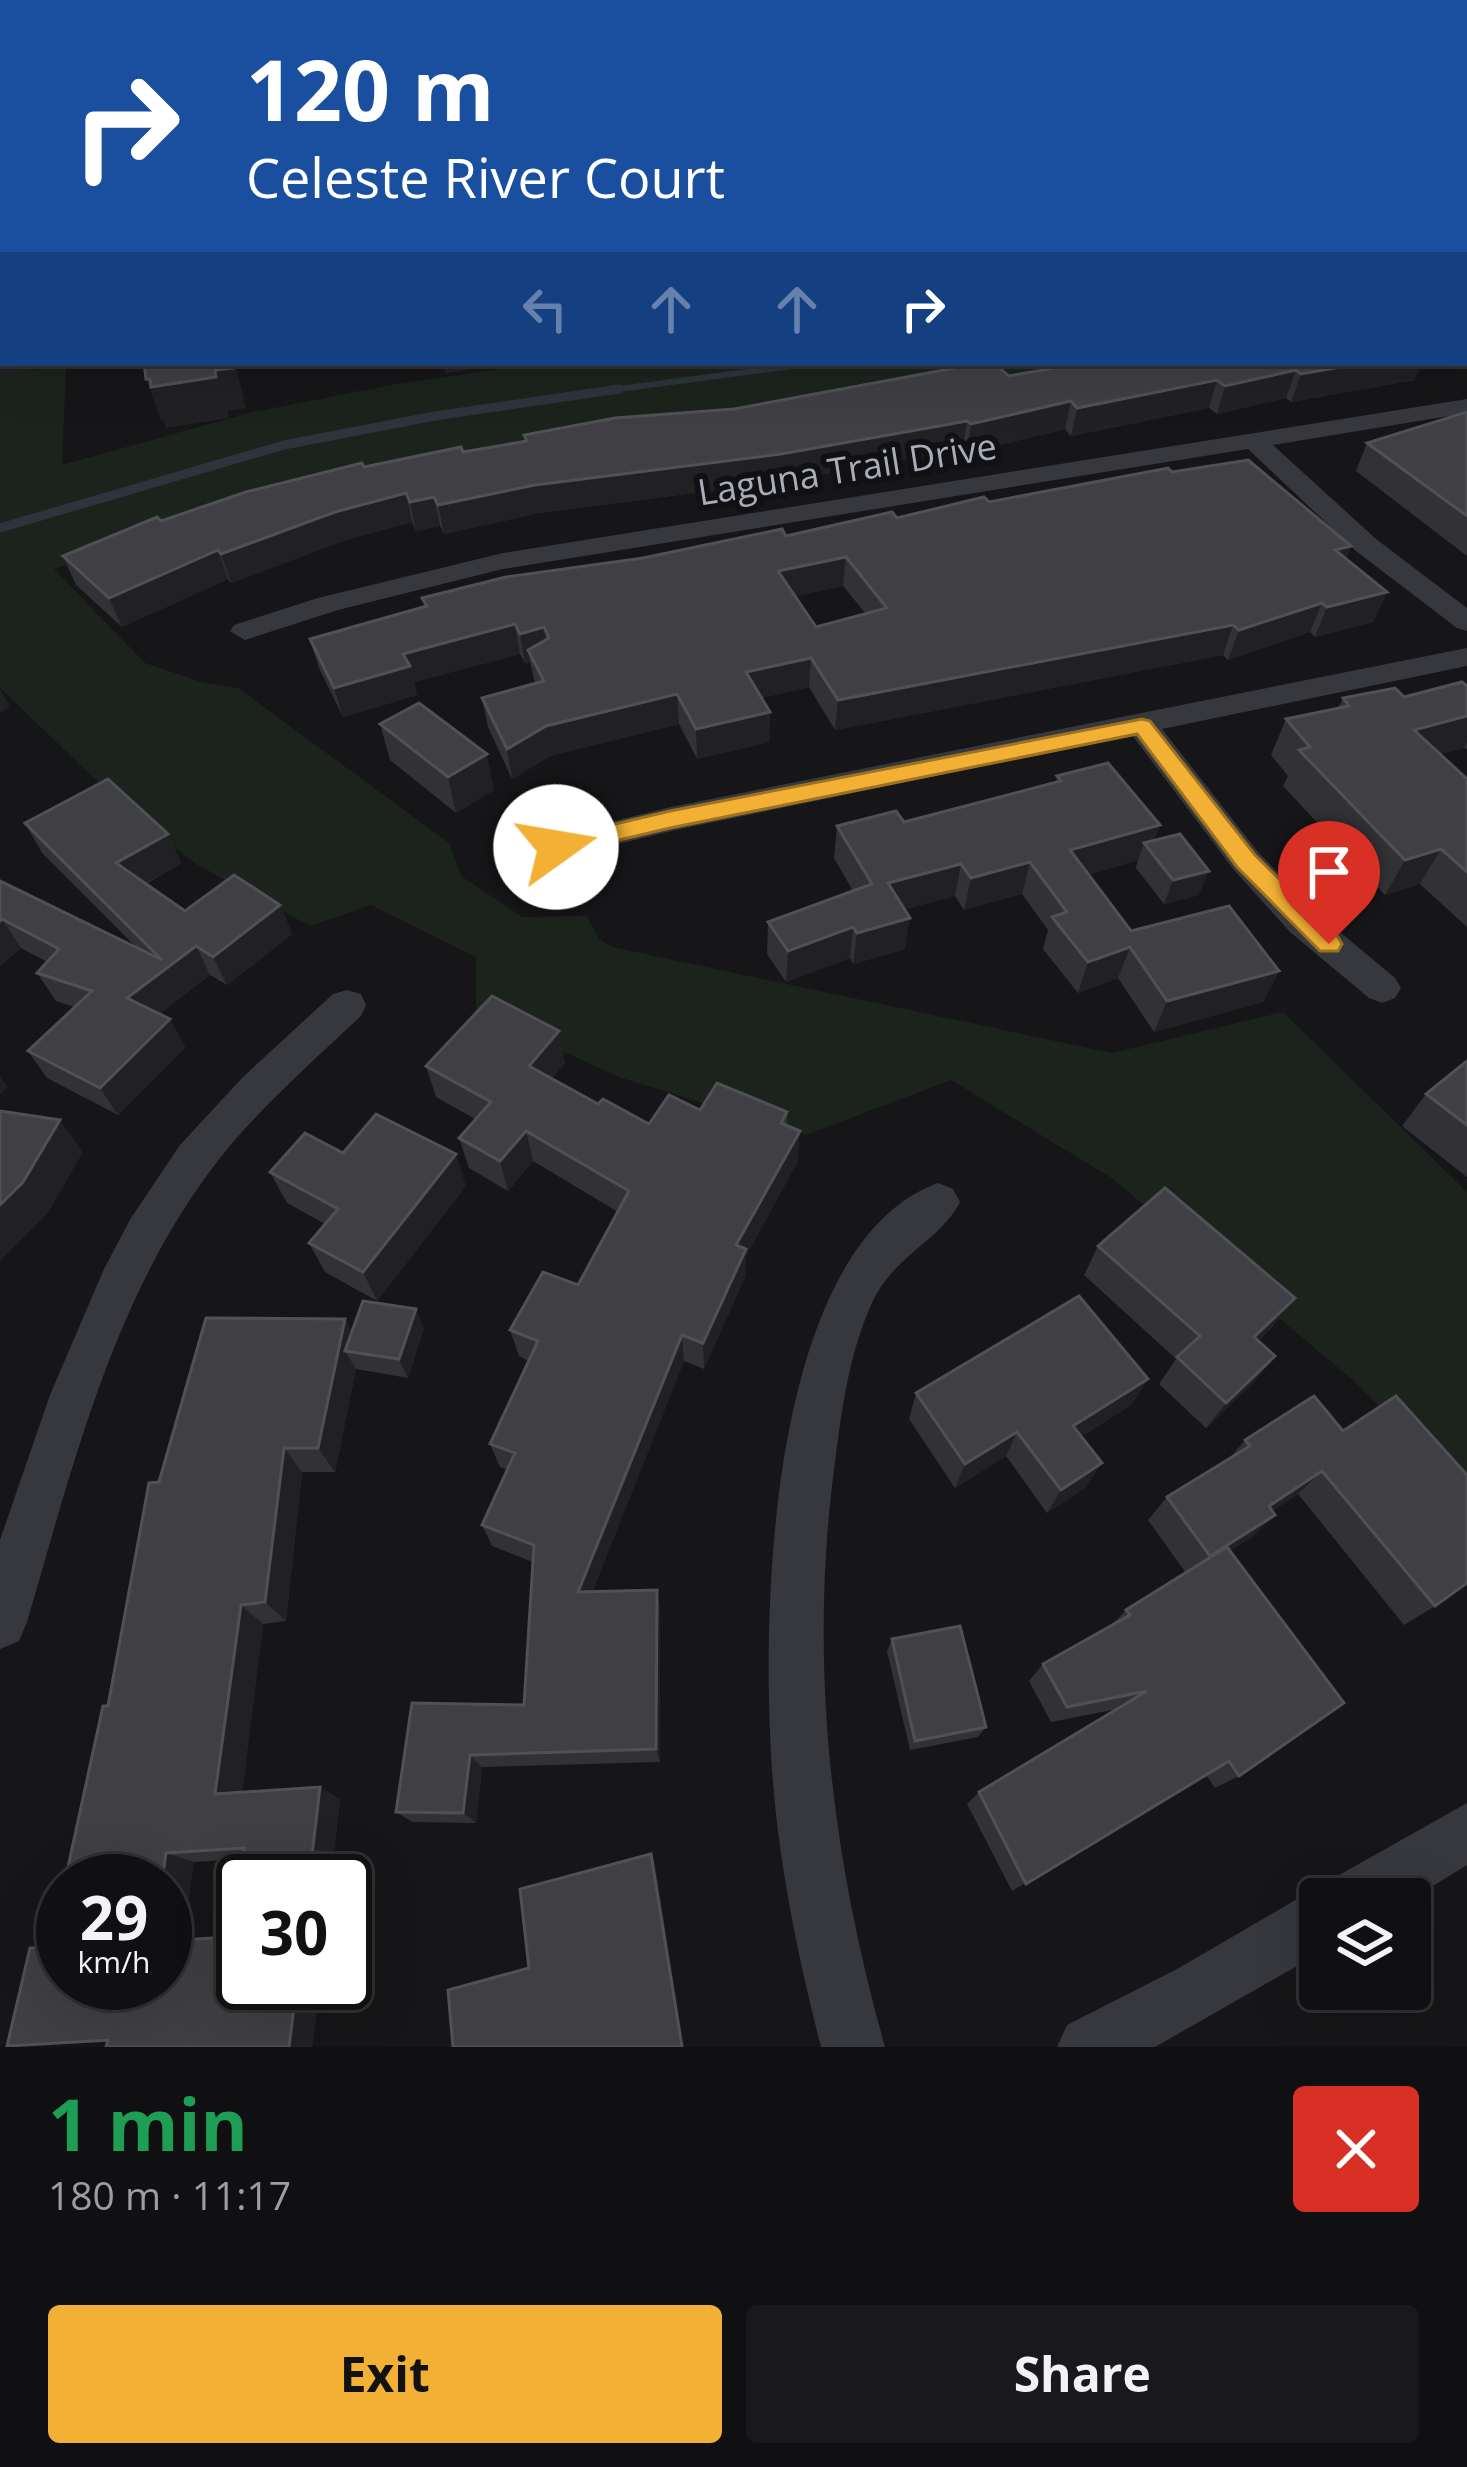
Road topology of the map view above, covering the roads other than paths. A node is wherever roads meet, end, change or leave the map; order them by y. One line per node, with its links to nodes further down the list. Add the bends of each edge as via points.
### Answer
1 (1467, 406): 2 (street, Laguna Trail Drive)
2 (1253, 440): 3 (street, via 1366,545); 4 (street, Laguna Trail Drive, via 503,561)
3 (1467, 622)
4 (245, 631)
5 (1467, 657): 6 (street)
6 (1142, 726): 7 (street); 8 (street, via 1246,861)
7 (556, 847)
8 (1382, 988)
9 (347, 1005): 11 (street, via 258,1087 178,1181 126,1267)
10 (938, 1202): 15 (street, via 873,1258 843,1314 805,1486 794,1616 797,1760)
11 (0, 1622)
12 (1467, 1832): 13 (street)
13 (1389, 1878)
14 (1299, 1931): 16 (street)
15 (853, 2047)
16 (1089, 2047)

